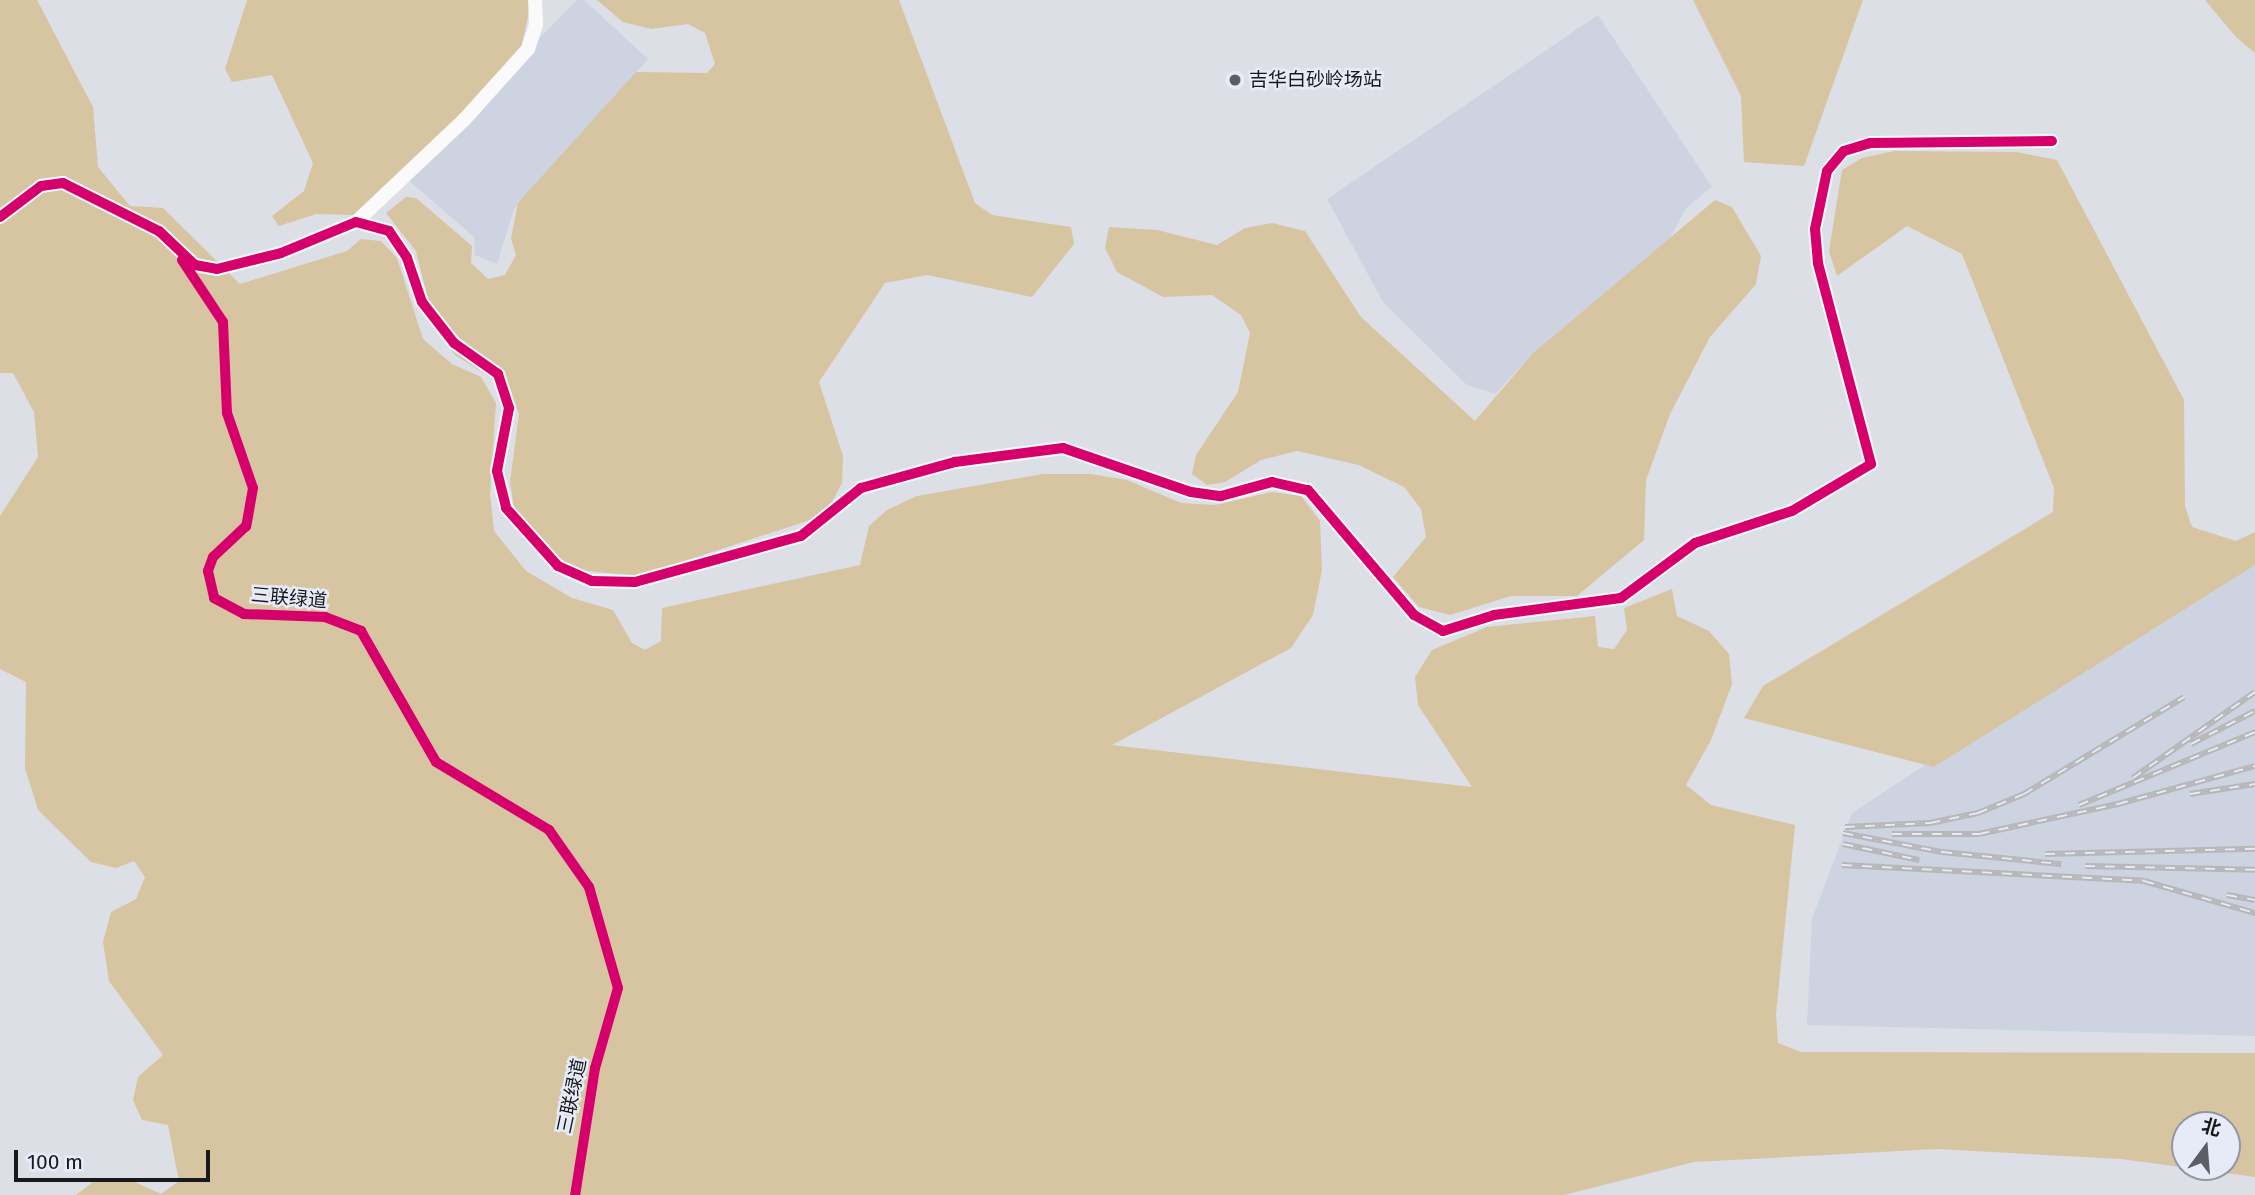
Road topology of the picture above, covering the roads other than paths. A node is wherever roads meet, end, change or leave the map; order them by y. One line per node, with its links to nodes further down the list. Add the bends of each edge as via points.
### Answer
1 (535, 0): 4 (street, via 536,25 528,49 464,120)
2 (2052, 141): 4 (street, via 1870,143 1844,151 1827,170 1815,229 1818,263 1871,464 1792,511 1695,543 1621,598 1494,615 1443,631 1414,615 1308,490 1272,482 1221,496 1191,492 1063,448 955,462 861,488 802,536 635,582 592,581 558,566 506,508 497,471 509,408 498,374 454,342 422,302 407,258 390,231)
3 (0, 217): 4 (street, via 41,186 63,183 159,231 195,265 217,269 281,253)
4 (356, 222)

